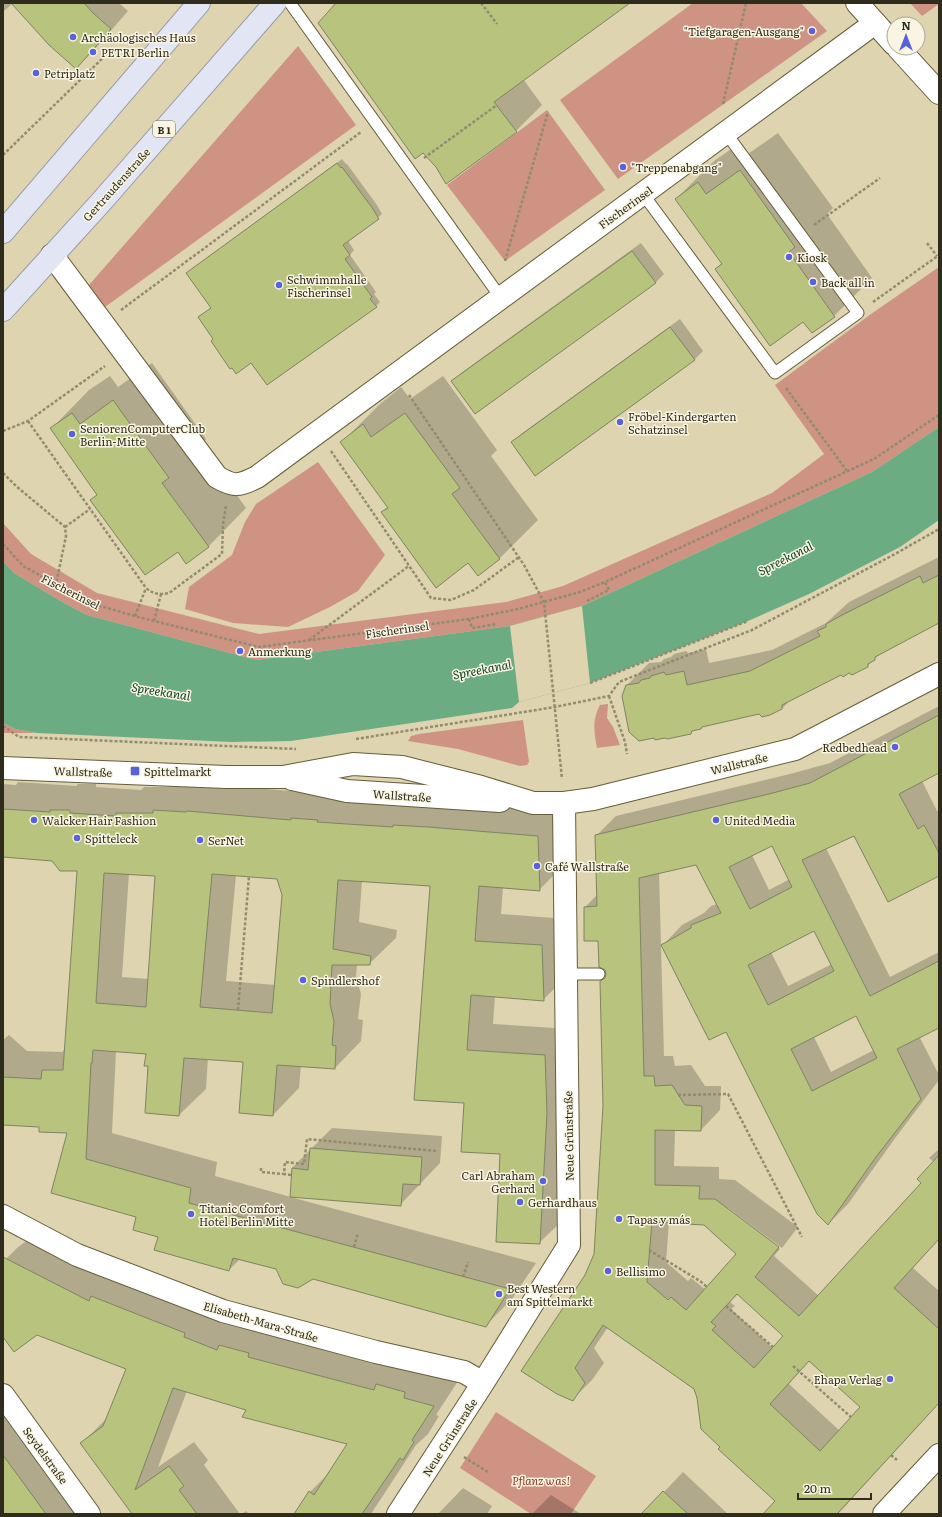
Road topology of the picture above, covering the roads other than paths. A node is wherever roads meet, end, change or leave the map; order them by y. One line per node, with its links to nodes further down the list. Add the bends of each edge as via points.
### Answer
1 (199, 3): 11 (main road)
2 (275, 3): 12 (main road, Gertraudenstraße / B 1)
3 (290, 3): 13 (lane)
4 (857, 3): 5 (street)
5 (875, 23): 6 (street); 9 (street, Fischerinsel)
6 (886, 35)
7 (905, 56): 8 (street)
8 (939, 93)
9 (726, 133): 10 (street, Fischerinsel); 10 (lane, via 858,313 775,373)
10 (643, 194): 13 (street, Fischerinsel)
11 (3, 232)
12 (52, 255): 13 (street, Fischerinsel, via 217,478 229,484 244,484 257,478); 14 (main road, Gertraudenstraße / B 1)
13 (501, 298)
14 (3, 310)
15 (939, 674): 17 (street, Wallstraße, via 795,749 593,799)
16 (3, 768): 17 (street, Wallstraße, via 283,777 347,792 523,801 537,804)
17 (564, 803): 18 (street, Neue Grünstraße)
18 (566, 974): 19 (lane); 21 (street, Neue Grünstraße, via 569,1245)
19 (599, 974)
20 (3, 1216): 21 (street, Elisabeth-Mara-Straße, via 77,1255 223,1311 376,1352 464,1372)
21 (484, 1383): 25 (street, Neue Grünstraße)
22 (3, 1395): 24 (street, Seydelstraße)
23 (939, 1456): 26 (street)
24 (89, 1514)
25 (398, 1514)
26 (884, 1514)

